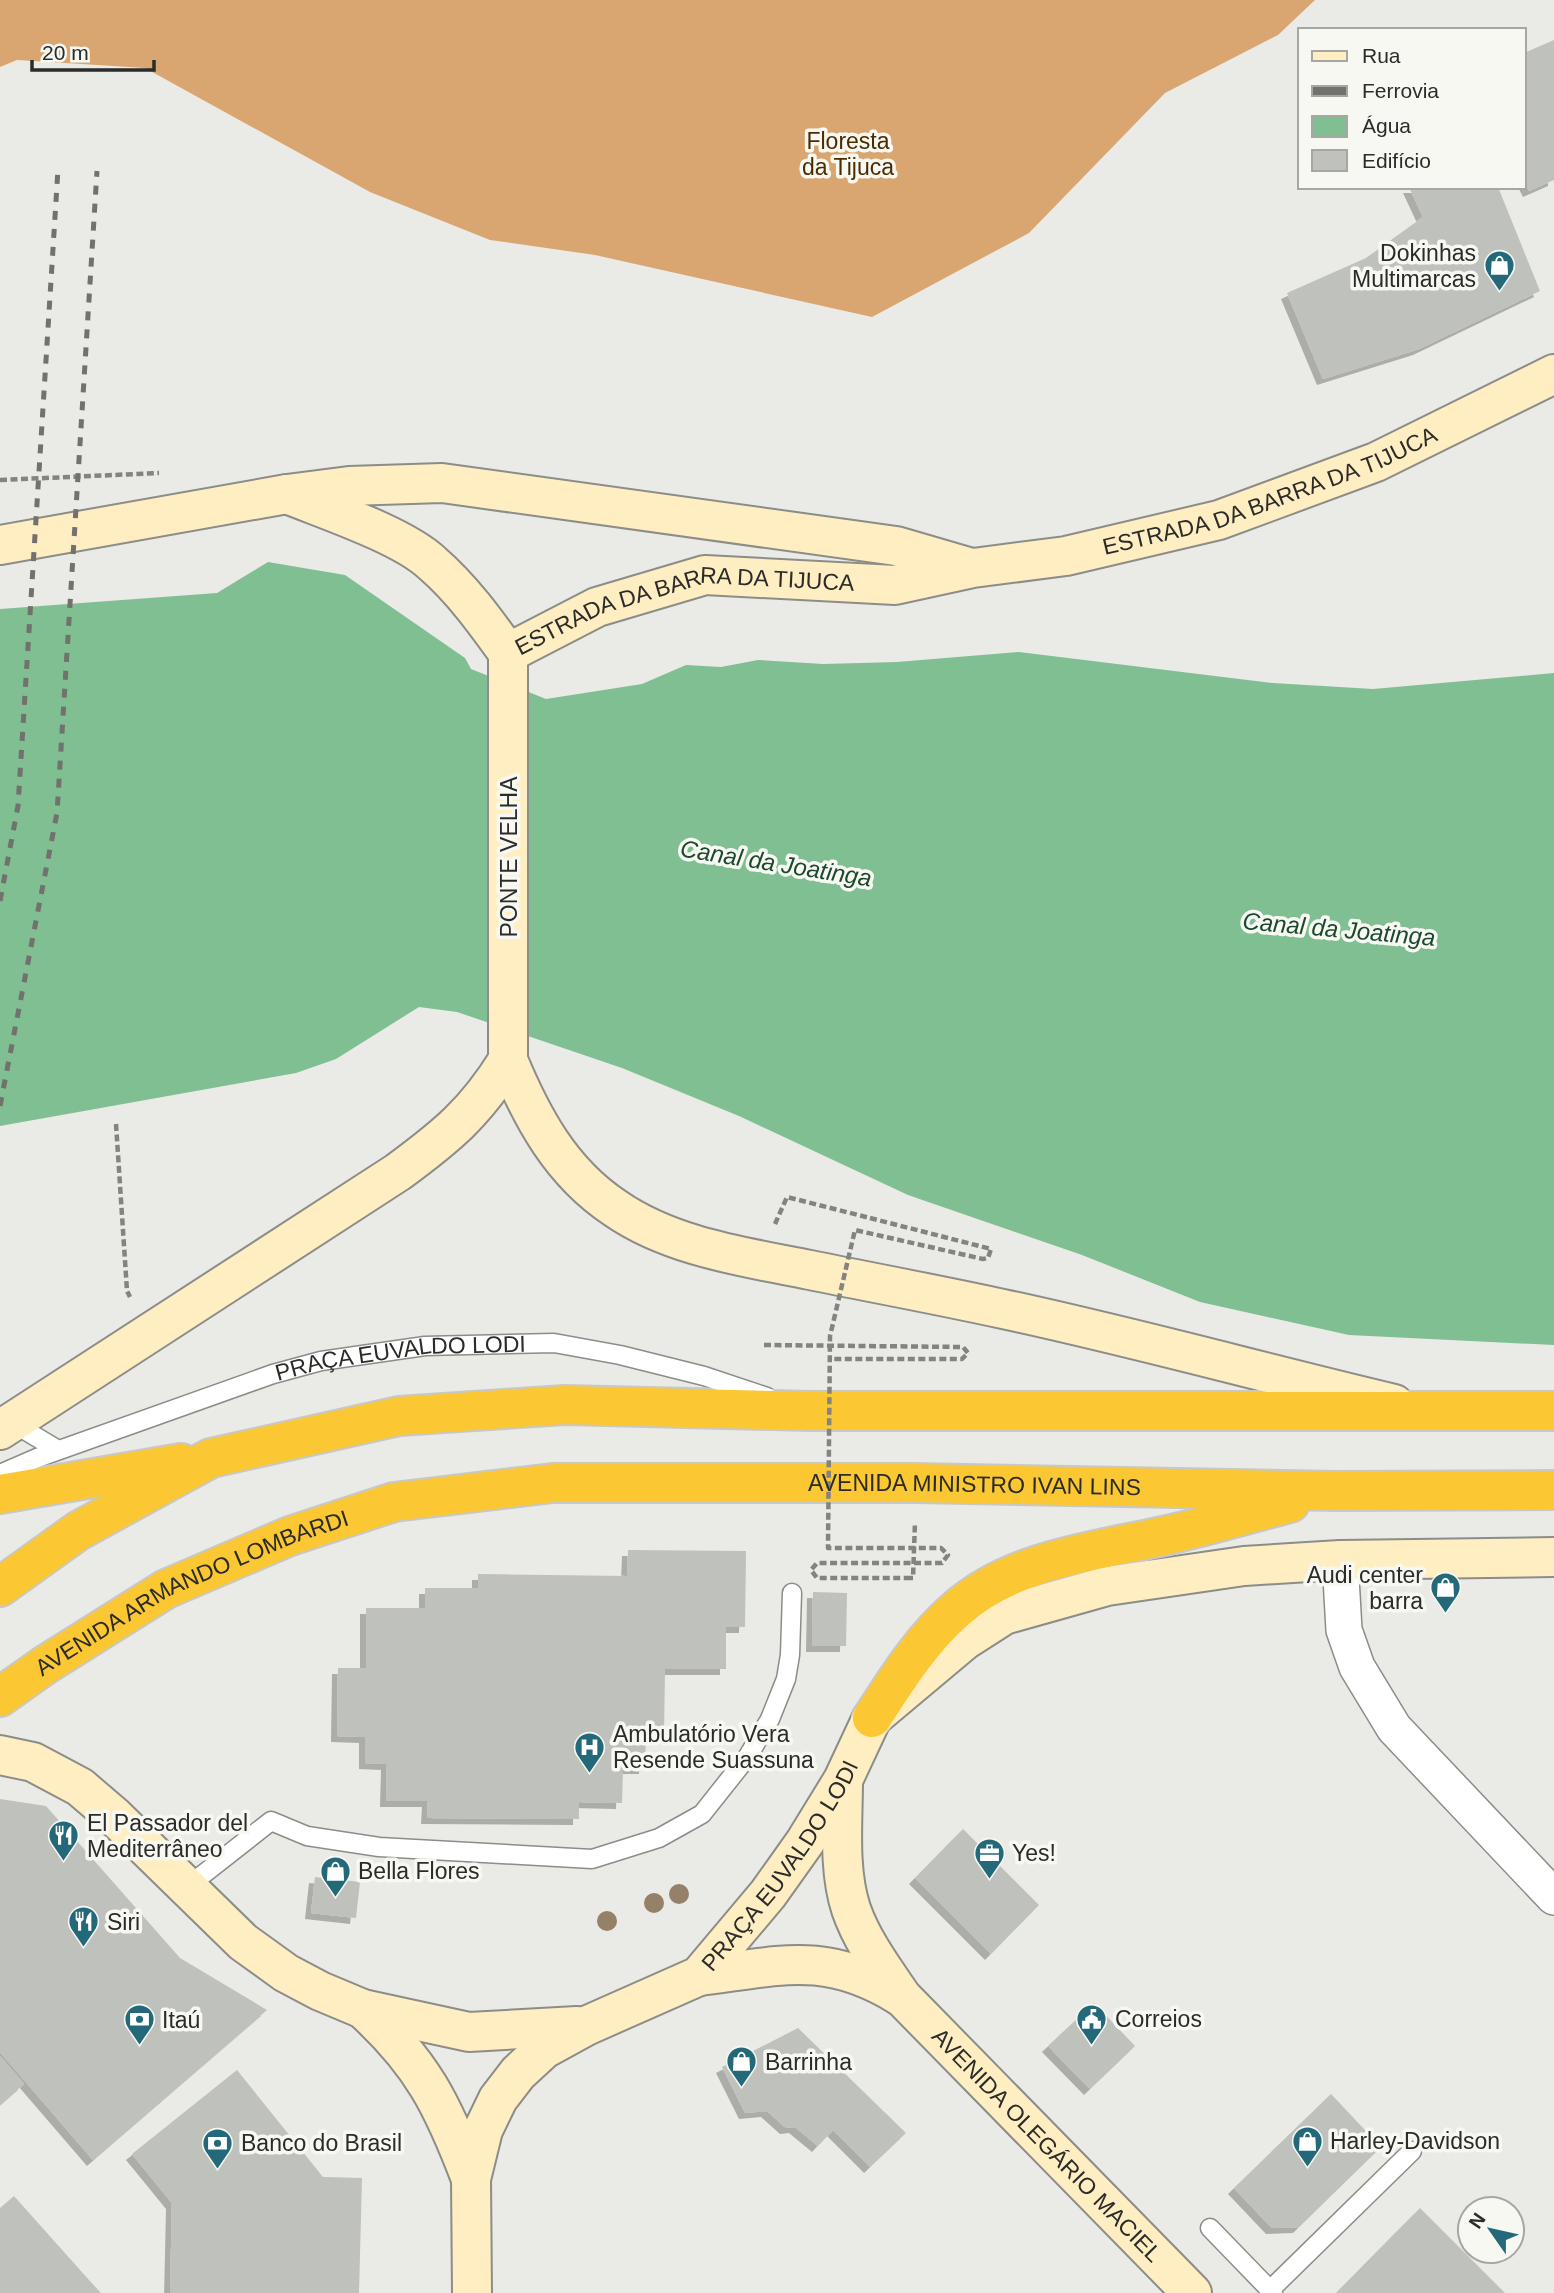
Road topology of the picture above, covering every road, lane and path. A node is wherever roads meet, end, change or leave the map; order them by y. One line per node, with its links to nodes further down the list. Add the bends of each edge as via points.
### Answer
1 (1554, 374): 4 (main road, ESTRADA DA BARRA DA TIJUCA, via 1376,462 1219,520 1066,556)
2 (287, 494): 3 (main road, ESTRADA DA BARRA DA TIJUCA); 4 (main road, ESTRADA DA BARRA DA TIJUCA, via 349,486 479,486 896,546); 5 (main road, ESTRADA DA BARRA DA TIJUCA, via 380,533 430,561 471,602)
3 (0, 545)
4 (973, 568): 5 (main road, ESTRADA DA BARRA DA TIJUCA, via 895,585 705,575 597,607)
5 (509, 661): 6 (main road, PONTE VELHA)
6 (508, 1049): 14 (main road, via 535,1121 558,1155 584,1184 643,1224 694,1244 1005,1309); 15 (main road, via 487,1093 451,1133)
7 (116, 1124): 9 (path, via 127,1291)
8 (810, 1204): 11 (path, bridge, via 987,1245 991,1254 983,1259 855,1230 830,1336)
9 (134, 1301)
10 (764, 1345): 11 (path, via 963,1347 968,1353 962,1359)
11 (829, 1359): 19 (path, bridge, via 828,1548 941,1549 948,1555 942,1563 817,1563 812,1574 817,1578 913,1578)
12 (810, 1411): 14 (highway); 16 (lane, PRAÇA EUVALDO LODI, via 704,1376 620,1355 554,1343 479,1343 425,1346 273,1374); 17 (highway, via 565,1405 399,1416)
13 (1554, 1412): 14 (highway)
14 (1430, 1413)
15 (6, 1427): 16 (lane)
16 (58, 1450): 18 (lane, PRAÇA EUVALDO LODI)
17 (211, 1458): 22 (highway); 26 (highway, via 78,1531)
18 (0, 1475)
19 (916, 1483): 21 (highway, AVENIDA MINISTRO IVAN LINS); 23 (highway, AVENIDA MINISTRO IVAN LINS, via 554,1483)
20 (1554, 1490): 21 (highway, AVENIDA MINISTRO IVAN LINS)
21 (1337, 1491): 29 (highway, via 1172,1534 1088,1550 989,1587 958,1608 925,1641)
22 (0, 1494)
23 (394, 1502): 28 (highway, AVENIDA ARMANDO LOMBARDI, via 290,1536 166,1589)
24 (1554, 1557): 25 (main road)
25 (1340, 1560): 29 (main road, via 1244,1566 1107,1586 1004,1615 924,1671); 33 (street, via 1344,1630 1357,1667 1394,1728)
26 (0, 1587)
27 (792, 1593): 32 (lane, via 786,1679 769,1719 748,1756 702,1814 659,1838 592,1859 379,1847 307,1836 271,1821)
28 (0, 1697)
29 (872, 1718): 31 (main road, PRAÇA EUVALDO LODI)
30 (0, 1755): 32 (main road, PRAÇA EUVALDO LODI, via 33,1762 80,1787)
31 (843, 1780): 34 (main road, PRAÇA EUVALDO LODI, via 768,1894); 35 (main road, AVENIDA OLEGÁRIO MACIEL, via 844,1871 851,1908 865,1940)
32 (187, 1887): 36 (main road, PRAÇA EUVALDO LODI, via 243,1942 286,1973)
33 (1554, 1897)
34 (699, 1976): 35 (main road, AVENIDA OLEGÁRIO MACIEL, via 817,1964 871,1978); 37 (main road, PRAÇA EUVALDO LODI)
35 (902, 1997): 43 (main road, AVENIDA OLEGÁRIO MACIEL)
36 (363, 2009): 37 (main road, PRAÇA EUVALDO LODI, via 469,2032); 39 (main road, PRAÇA EUVALDO LODI, via 392,2036 431,2086)
37 (586, 2026): 39 (main road, PRAÇA EUVALDO LODI, via 544,2049 498,2099 482,2130)
38 (1412, 2151): 41 (lane)
39 (471, 2179): 42 (main road)
40 (1210, 2228): 41 (lane)
41 (1271, 2291)
42 (472, 2293)
43 (1192, 2293)

